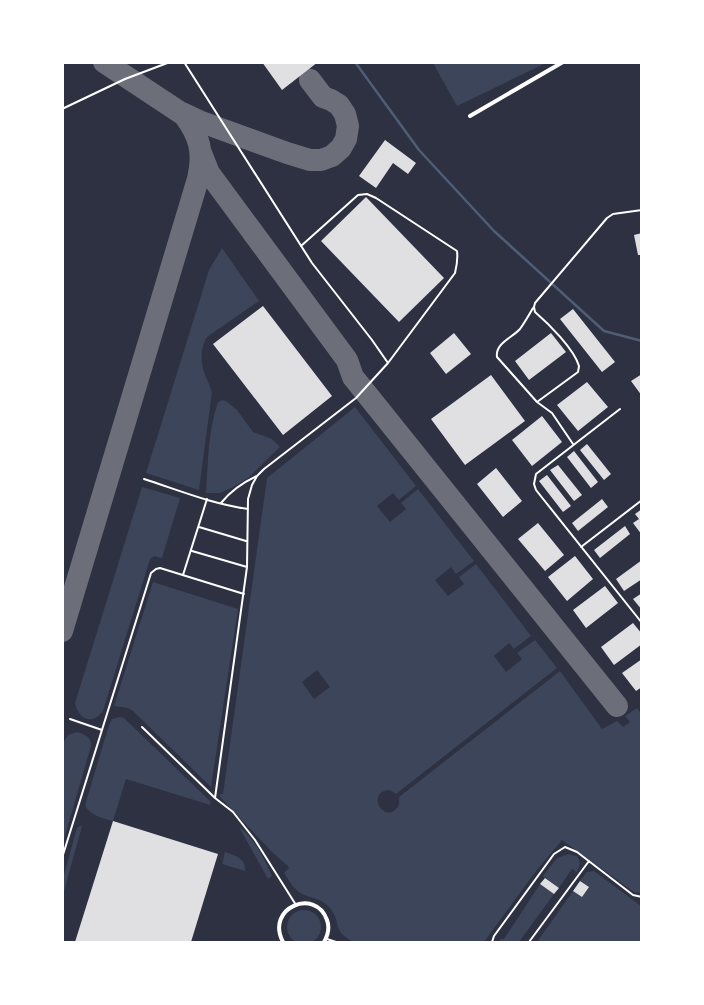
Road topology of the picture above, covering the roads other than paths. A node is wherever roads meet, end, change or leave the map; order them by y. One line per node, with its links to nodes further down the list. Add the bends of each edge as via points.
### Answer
1 (170, 62): 4 (lane, via 124,79)
2 (184, 62): 7 (lane)
3 (563, 62): 5 (street)
4 (62, 109)
5 (470, 116)
6 (642, 210): 8 (lane, via 613,214 607,218 534,303)
7 (301, 246): 9 (lane); 9 (lane, via 358,195 366,194 456,252 455,273)
8 (534, 307): 10 (lane, via 519,330 501,344 497,357); 10 (lane, via 580,366 578,372)
9 (388, 363): 13 (lane, via 356,398)
10 (537, 402): 12 (lane, via 552,413)
11 (620, 409): 12 (lane)
12 (574, 444): 21 (lane, via 536,474 534,484)
13 (257, 476): 17 (lane, via 236,488); 18 (lane)
14 (144, 479): 15 (lane)
15 (207, 499): 17 (lane); 19 (lane)
16 (642, 500): 21 (lane)
17 (221, 503): 18 (lane)
18 (248, 509): 20 (lane)
19 (198, 527): 20 (lane); 22 (lane)
20 (247, 542): 23 (lane)
21 (580, 547): 26 (lane)
22 (191, 550): 23 (lane); 24 (lane)
23 (247, 567): 25 (lane)
24 (184, 575): 25 (lane); 29 (lane, via 160,568 151,573)
25 (244, 594): 30 (lane)
26 (642, 623)
27 (70, 719): 29 (lane)
28 (142, 727): 30 (lane)
29 (102, 730): 31 (lane)
30 (215, 798): 34 (lane, via 232,812 255,840)
31 (62, 858)
32 (588, 861): 33 (lane, via 633,895); 38 (lane, via 565,847 554,854); 39 (lane)
33 (642, 897)
34 (296, 904): 35 (street, via 313,905 322,912 328,922); 36 (street, via 286,910 280,920)
35 (325, 940): 37 (lane)
36 (283, 942)
37 (336, 942)
38 (492, 942)
39 (529, 942)

